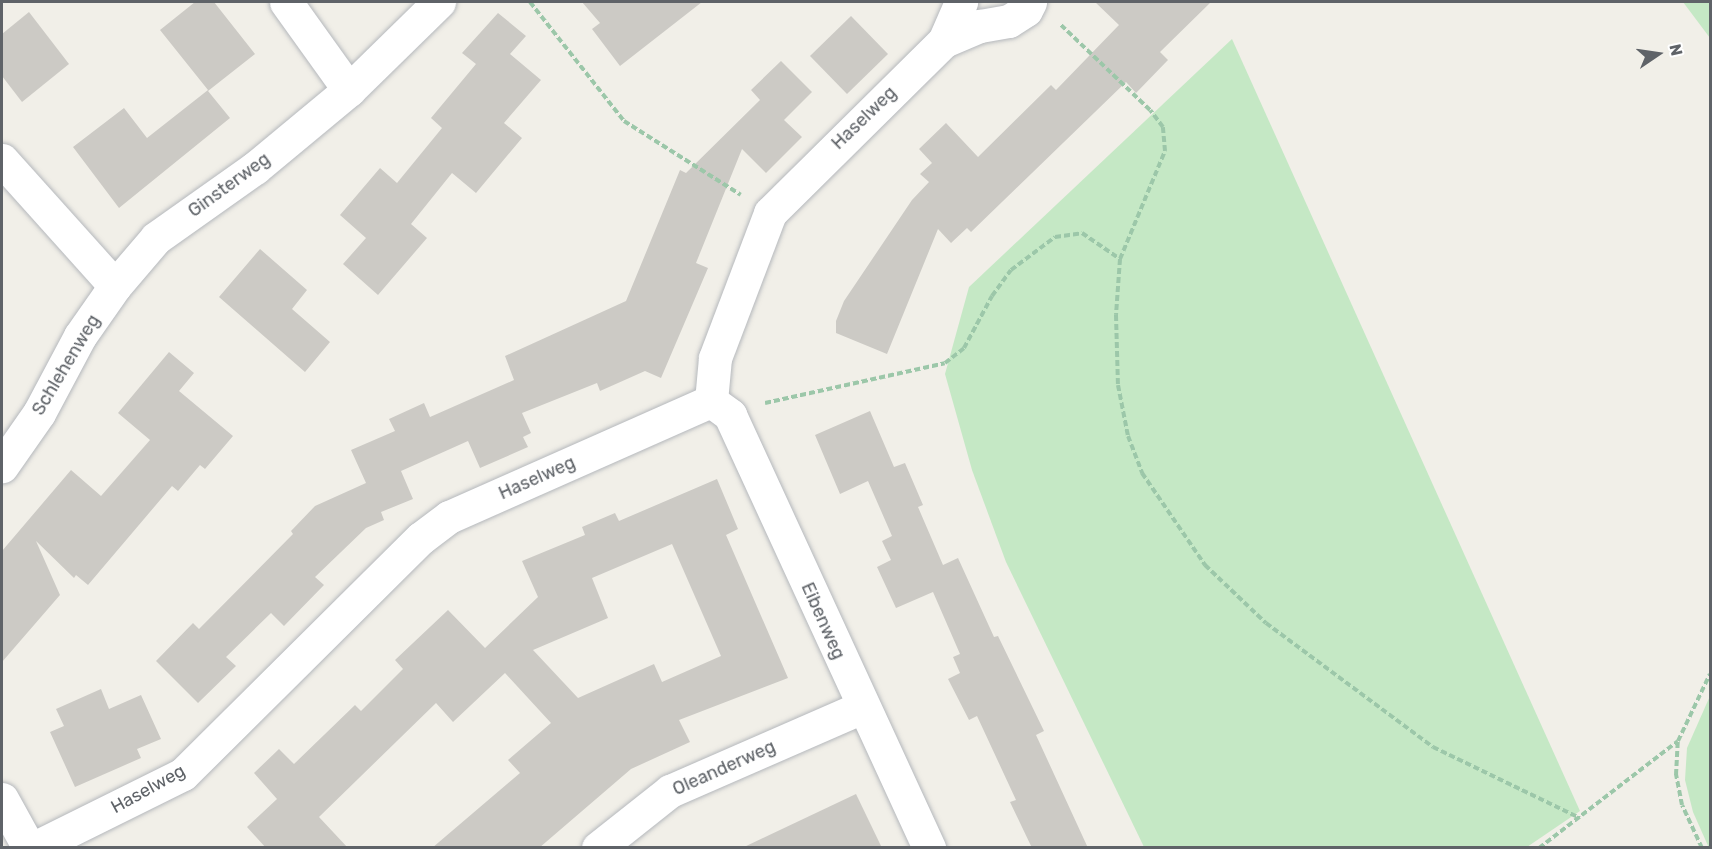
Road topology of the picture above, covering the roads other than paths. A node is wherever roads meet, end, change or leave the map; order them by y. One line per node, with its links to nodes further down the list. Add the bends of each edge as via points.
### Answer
1 (286, 2): 6 (street)
2 (439, 2): 6 (street, Ginsterweg)
3 (961, 2): 5 (street, Haselweg)
4 (1041, 9): 5 (street, Haselweg, via 1026,10 1009,21 980,26)
5 (944, 41): 9 (street, Haselweg, via 770,213 716,358)
6 (349, 90): 8 (street, Ginsterweg, via 255,168 156,238)
7 (2, 160): 8 (street)
8 (115, 286): 10 (street, Schlehenweg, via 80,336 39,413)
9 (721, 408): 11 (street, Eibenweg); 14 (street, Haselweg, via 449,517 421,537 183,774)
10 (2, 466)
11 (862, 707): 15 (street, Oleanderweg, via 670,791); 16 (street, Eibenweg)
12 (2, 799): 13 (street)
13 (29, 848)
14 (34, 848)
15 (598, 848)
16 (929, 848)

